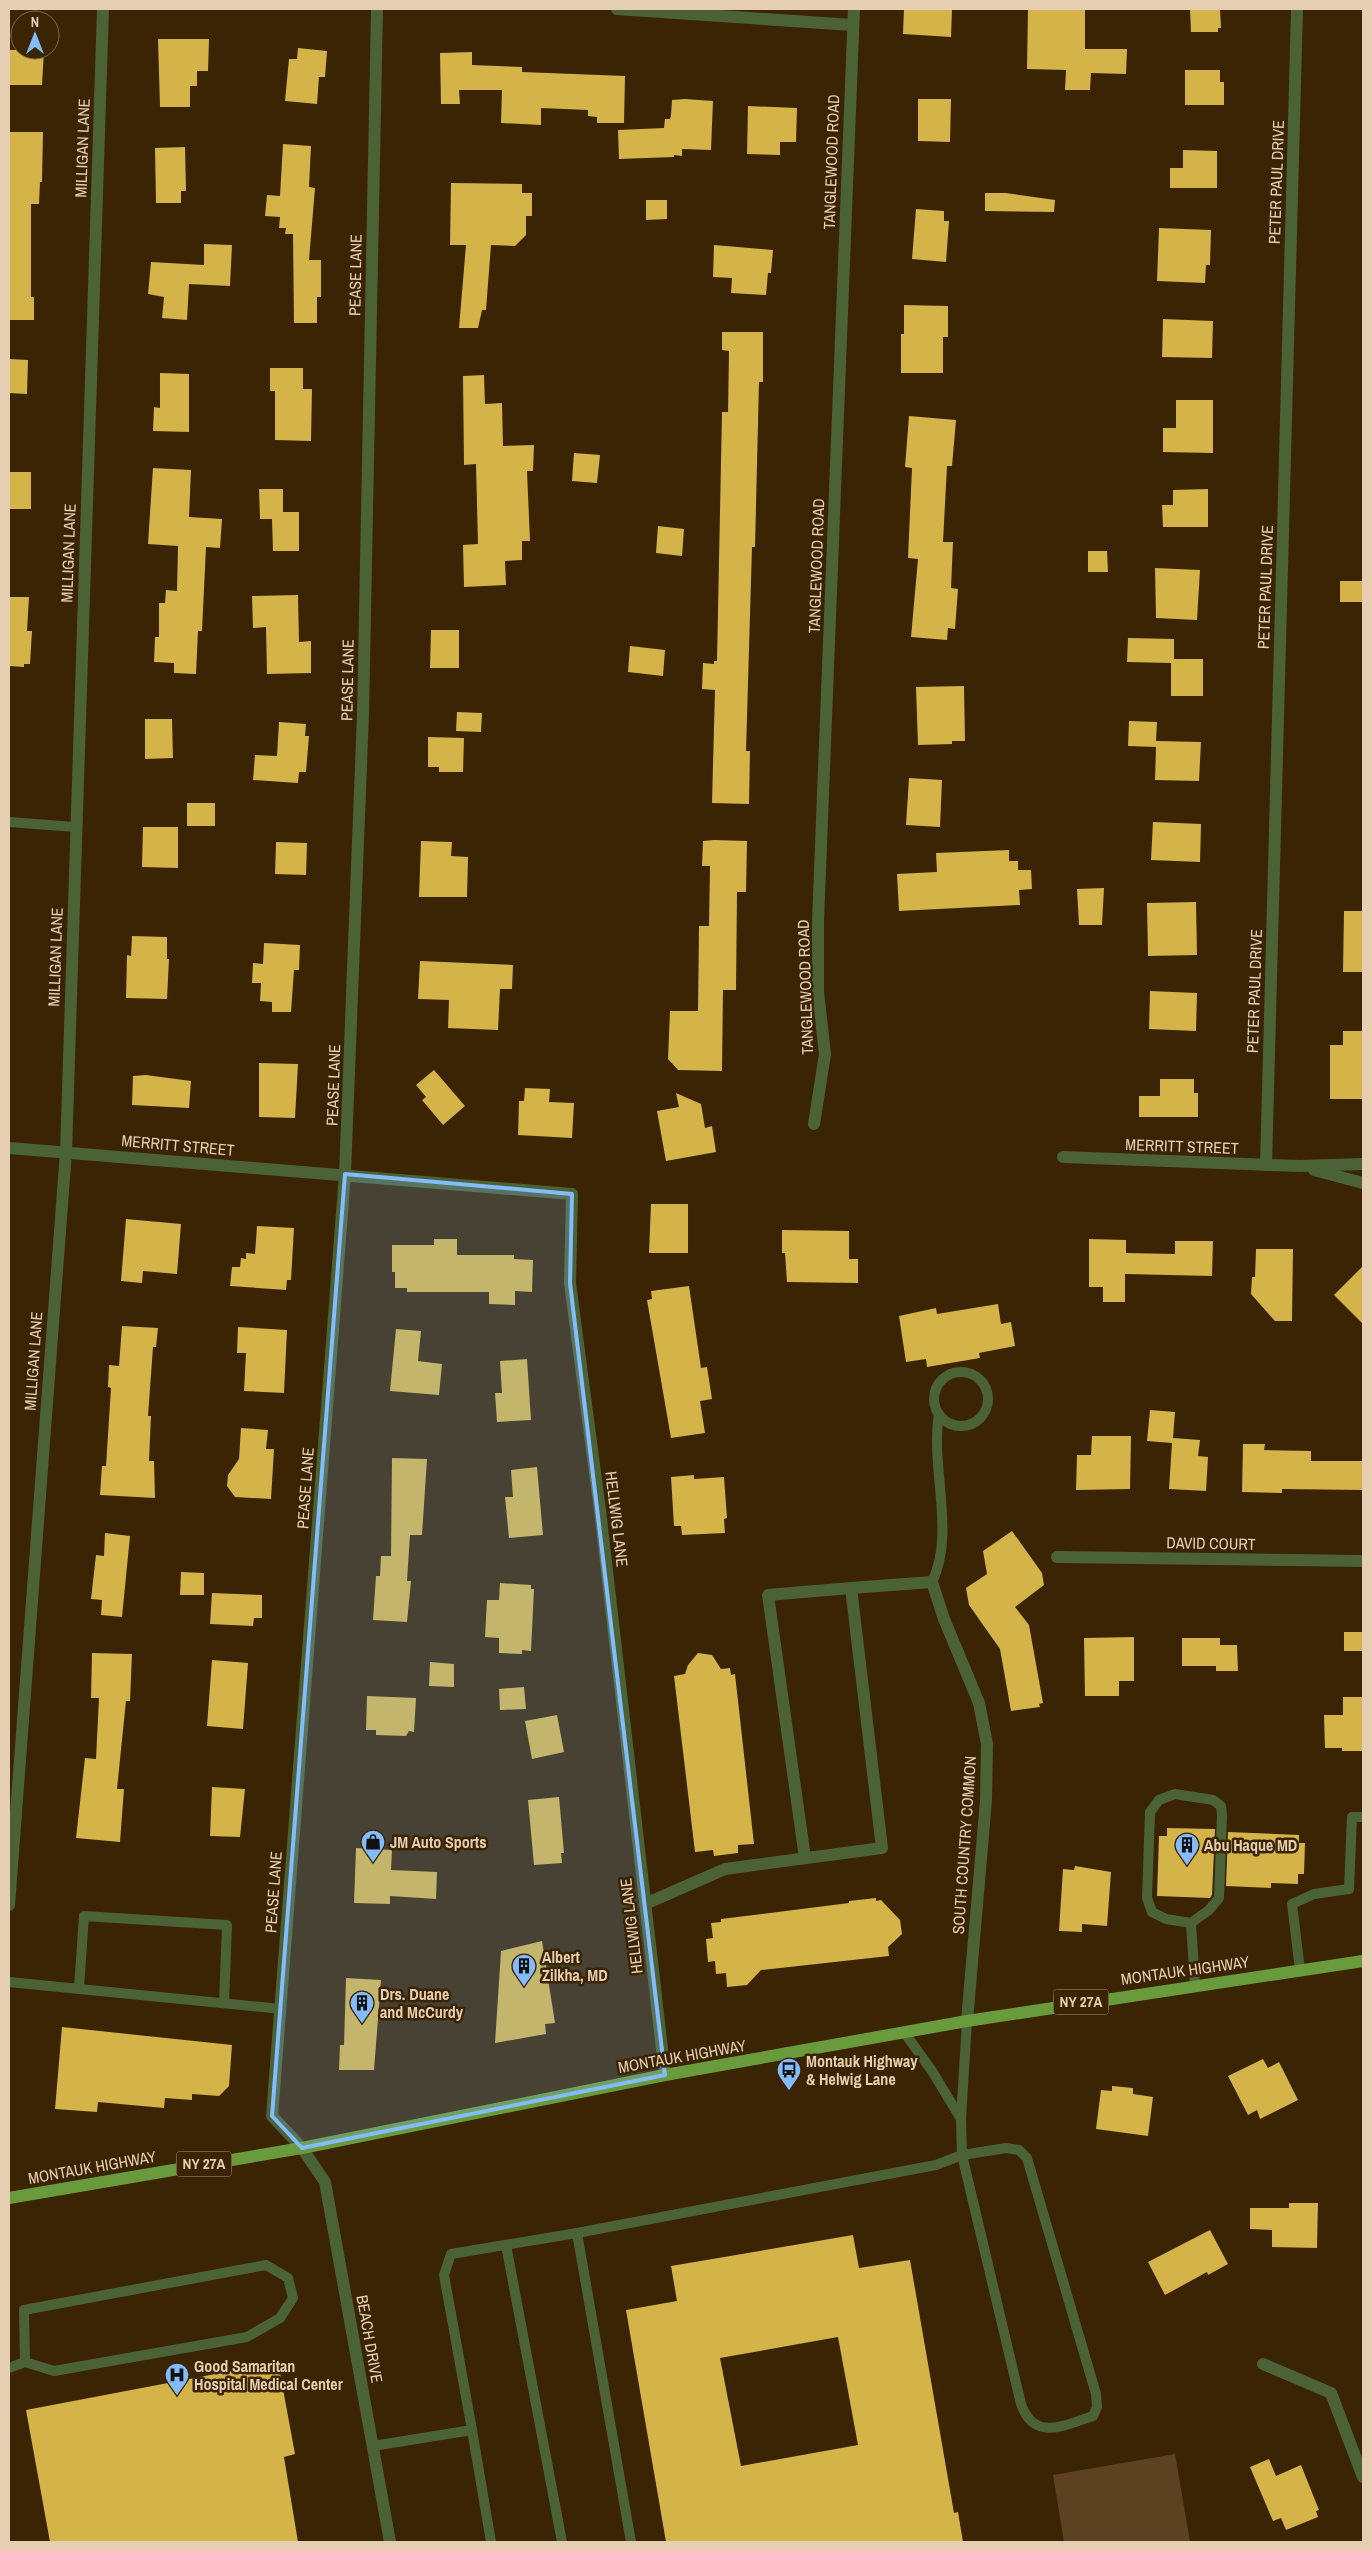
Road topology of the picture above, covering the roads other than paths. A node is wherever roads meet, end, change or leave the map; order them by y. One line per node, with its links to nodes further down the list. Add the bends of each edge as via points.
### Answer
1 (103, 9): 8 (street, MILLIGAN LANE)
2 (377, 9): 16 (street, PEASE LANE, via 363,714)
3 (616, 9): 6 (street)
4 (854, 9): 6 (street, TANGLEWOOD ROAD)
5 (1297, 9): 14 (street, PETER PAUL DRIVE)
6 (852, 25): 9 (street, TANGLEWOOD ROAD, via 818,921 818,992 825,1054)
7 (9, 822): 8 (lane)
8 (75, 827): 11 (street, MILLIGAN LANE)
9 (814, 1124)
10 (9, 1148): 11 (street, MERRITT STREET)
11 (66, 1152): 16 (street, MERRITT STREET); 26 (street, MILLIGAN LANE)
12 (1063, 1157): 14 (street, MERRITT STREET)
13 (1363, 1164): 15 (street, MERRITT STREET)
14 (1266, 1165): 15 (street, MERRITT STREET)
15 (1300, 1166): 17 (street, MERRITT STREET)
16 (345, 1174): 25 (street, HELLWIG LANE, via 572,1194 570,1283 600,1510); 34 (street, PEASE LANE)
17 (1363, 1184)
18 (939, 1414): 18 (lane, via 959,1426 976,1422 987,1407 986,1389 974,1375 947,1376 940,1382 934,1399); 21 (lane, via 936,1448 942,1542 939,1568)
19 (1057, 1557): 20 (street, DAVID COURT)
20 (1363, 1562)
21 (932, 1582): 22 (street); 35 (street, SOUTH COUNTRY COMMON, via 979,1703 987,1744 986,1800)
22 (851, 1588): 24 (street, via 882,1848); 24 (street, via 768,1595)
23 (1363, 1817): 29 (lane, via 1352,1817 1349,1889 1314,1894 1292,1904)
24 (805, 1858): 25 (street, via 725,1870)
25 (645, 1904): 37 (street, HELLWIG LANE)
26 (9, 1905)
27 (1191, 1923): 27 (lane, via 1219,1898 1222,1815 1220,1806 1213,1800 1174,1794 1159,1800 1150,1812 1148,1898 1152,1912 1166,1919); 31 (lane)
28 (1363, 1960): 29 (main road, MONTAUK HIGHWAY / NY 27A)
29 (1300, 1970): 31 (main road, MONTAUK HIGHWAY / NY 27A)
30 (9, 1982): 32 (lane)
31 (1195, 1985): 35 (main road, MONTAUK HIGHWAY / NY 27A)
32 (79, 1988): 33 (lane); 33 (lane, via 84,1916 227,1925)
33 (224, 2003): 34 (lane)
34 (281, 2009): 39 (street, PEASE LANE, via 272,2116)
35 (967, 2021): 36 (main road, MONTAUK HIGHWAY / NY 27A); 38 (lane)
36 (904, 2032): 37 (main road, MONTAUK HIGHWAY / NY 27A); 38 (lane)
37 (666, 2075): 39 (main road, MONTAUK HIGHWAY / NY 27A)
38 (961, 2119): 40 (lane)
39 (302, 2148): 41 (main road, MONTAUK HIGHWAY / NY 27A); 48 (street, BEACH DRIVE, via 324,2182)
40 (962, 2154): 40 (lane, via 1025,2415 1034,2425 1051,2428 1093,2416 1098,2407 1096,2394 1027,2158 1018,2150 1006,2148); 42 (lane, via 936,2165)
41 (9, 2198)
42 (577, 2233): 43 (lane); 53 (lane)
43 (506, 2245): 47 (lane, via 451,2254 444,2274); 52 (lane)
44 (25, 2362): 44 (lane, via 24,2310 266,2265 288,2278 293,2298 280,2318 247,2338 54,2370); 46 (lane)
45 (1263, 2364): 49 (street, via 1330,2393)
46 (9, 2368)
47 (472, 2430): 48 (lane); 51 (lane)
48 (373, 2446): 50 (street, BEACH DRIVE)
49 (1363, 2477)
50 (390, 2542)
51 (491, 2542)
52 (562, 2542)
53 (631, 2542)

